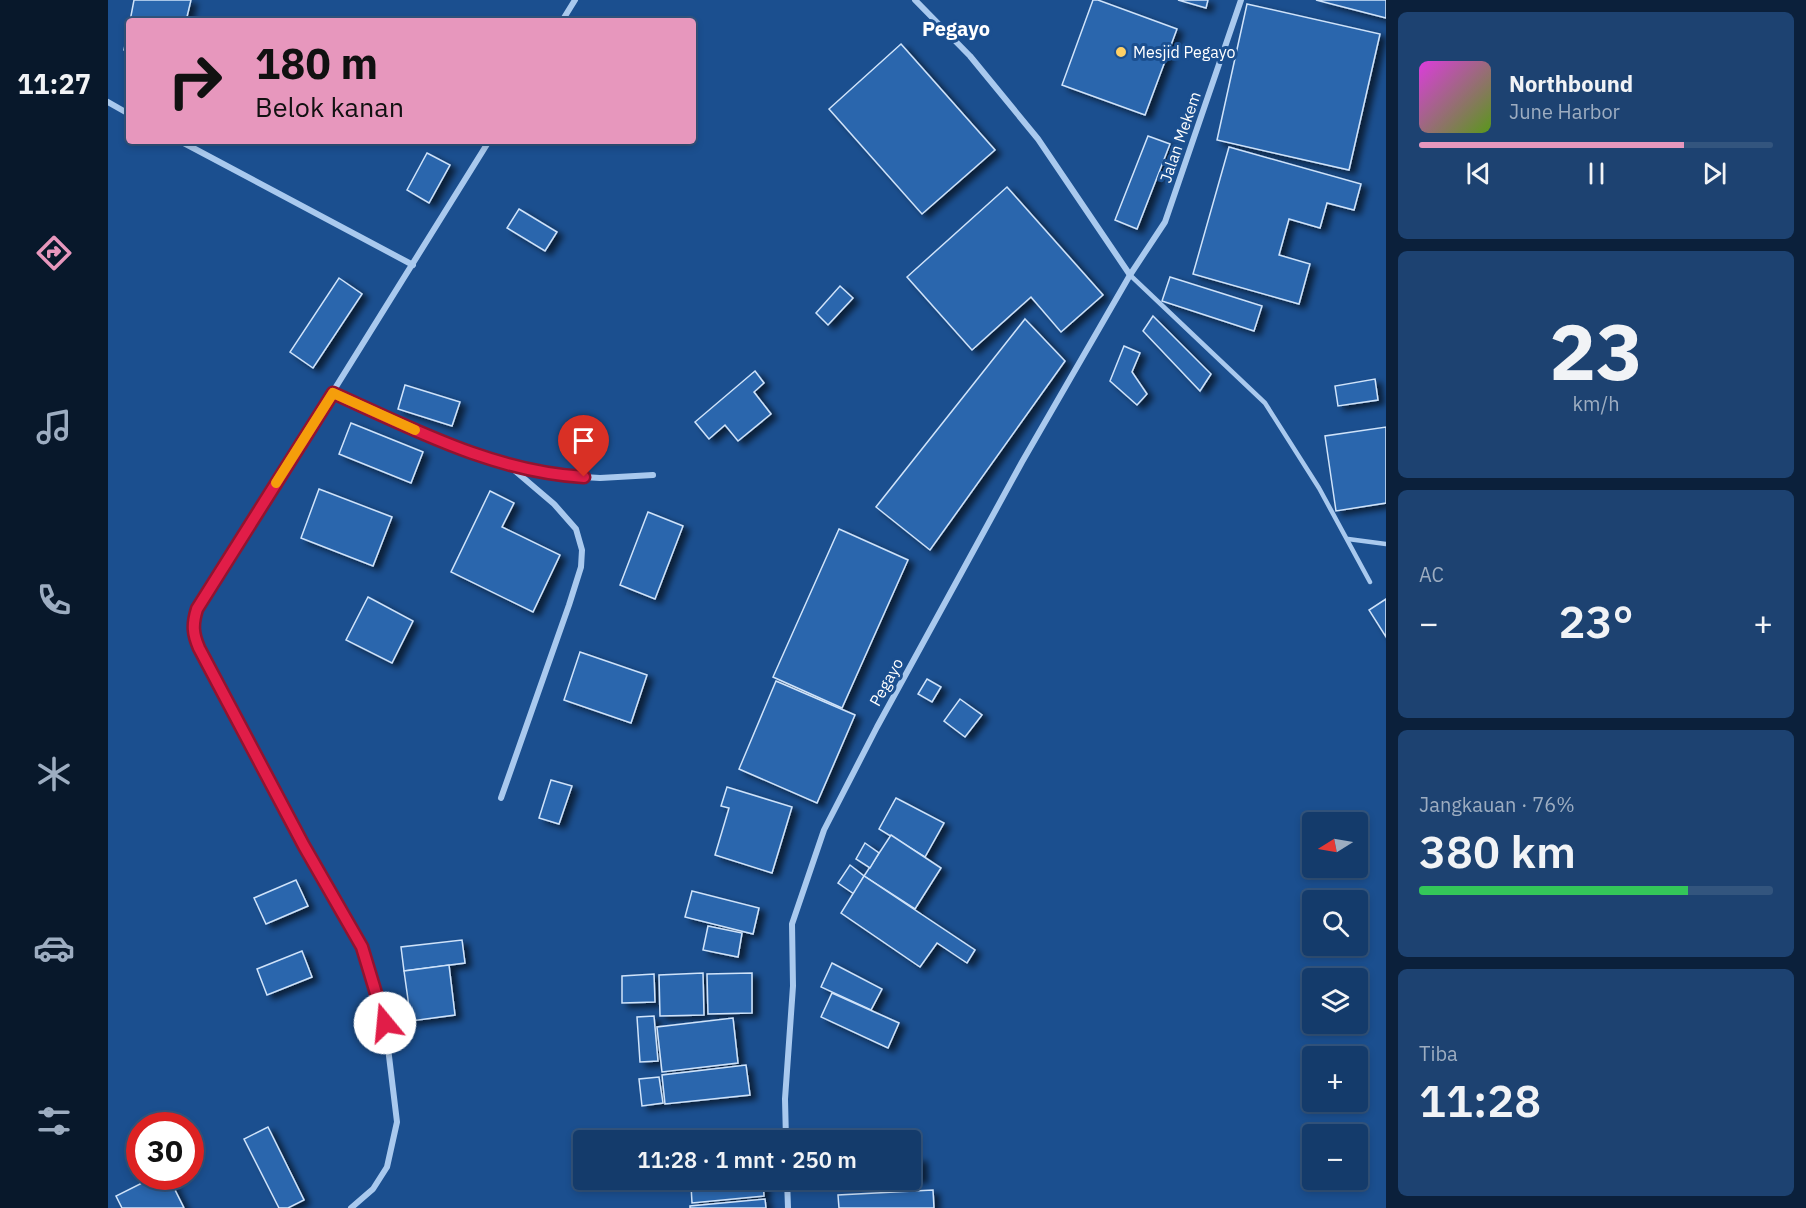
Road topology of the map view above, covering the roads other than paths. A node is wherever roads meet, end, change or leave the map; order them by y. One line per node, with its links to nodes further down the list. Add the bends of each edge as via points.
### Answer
1 (575, 0): 4 (street)
2 (915, 0): 10 (street, via 970,56 1038,139)
3 (1241, 0): 10 (street, Jalan Mekem, via 1165,222)
4 (564, 18)
5 (108, 102): 6 (street)
6 (126, 112)
7 (186, 144): 9 (street)
8 (487, 144): 9 (street)
9 (413, 265): 11 (street)
10 (1130, 275): 14 (lane, via 1265,403); 18 (street, Pegayo, via 1022,462 824,830 792,924)
11 (333, 393): 12 (street, via 460,450); 20 (street, via 197,609 192,623 199,648 362,947 385,1023 397,1122 387,1167 373,1189)
12 (507, 464): 13 (street, via 567,476); 17 (street, via 554,504 576,529 582,550 569,605)
13 (653, 475)
14 (1348, 539): 15 (lane); 16 (lane)
15 (1386, 544)
16 (1370, 582)
17 (501, 798)
18 (786, 1130)
19 (787, 1190): 21 (street)
20 (351, 1208)
21 (788, 1208)

